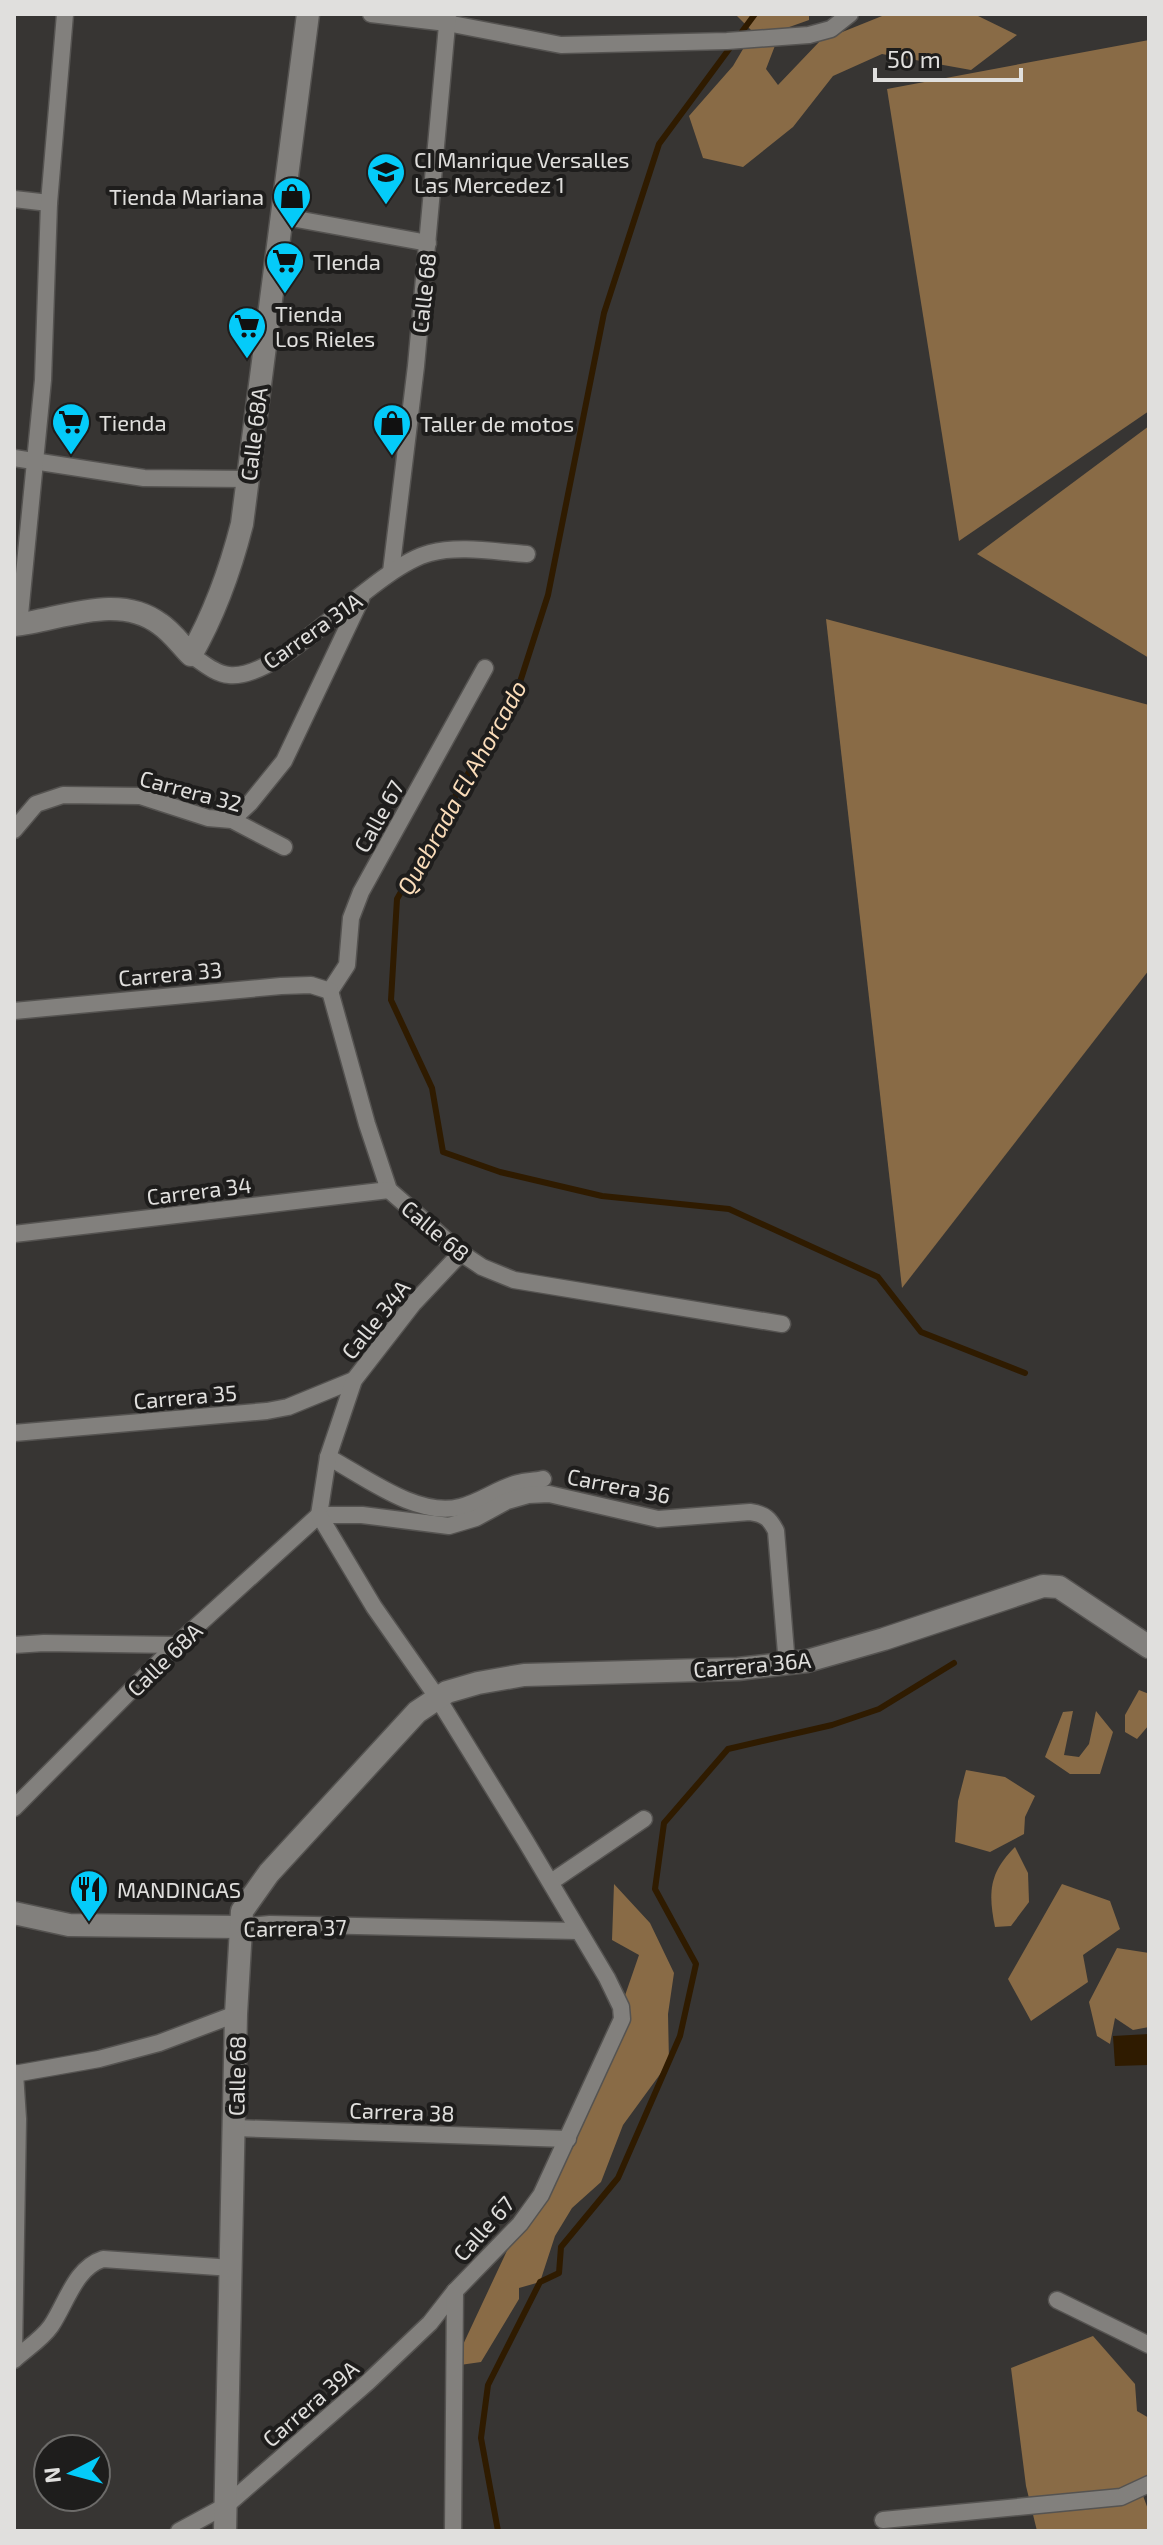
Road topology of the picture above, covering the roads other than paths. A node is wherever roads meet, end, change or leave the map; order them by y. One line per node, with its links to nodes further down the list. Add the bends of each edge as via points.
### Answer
1 (65, 14): 7 (street)
2 (308, 14): 8 (street, Calle 68A)
3 (371, 14): 5 (street)
4 (850, 14): 5 (street, via 831,29 809,35 561,45)
5 (448, 18): 9 (street, Calle 68)
6 (14, 199): 7 (street)
7 (49, 203): 11 (street, via 43,380)
8 (280, 216): 9 (street); 12 (street, Calle 68A)
9 (428, 243): 14 (street, Calle 68)
10 (14, 458): 11 (street)
11 (34, 460): 12 (street, via 144,478); 16 (street)
12 (247, 479): 17 (street, Calle 68A, via 231,569)
13 (527, 554): 14 (street, Carrera 31A, via 454,549 428,553)
14 (391, 572): 15 (street, Carrera 31A)
15 (362, 595): 17 (street, Carrera 31A, via 286,653 252,671 229,675); 19 (street, via 284,761)
16 (17, 625): 17 (street, Carrera 31A, via 123,609 160,623)
17 (191, 655)
18 (485, 668): 22 (street, Calle 67, via 361,892 351,918 347,965)
19 (232, 820): 20 (street, Carrera 32, via 208,818 140,796 63,795 36,804); 21 (street, Carrera 32)
20 (14, 830)
21 (284, 847)
22 (330, 991): 23 (street, Carrera 33, via 311,985 281,986); 24 (street, Calle 68)
23 (14, 1011)
24 (389, 1190): 25 (street, Carrera 34); 26 (street, Calle 68)
25 (14, 1234)
26 (461, 1253): 27 (street, Calle 68, via 514,1280); 28 (street, Calle 34A)
27 (782, 1324)
28 (354, 1380): 29 (street, Carrera 35, via 267,1411); 30 (street, Calle 34A)
29 (14, 1433)
30 (328, 1457): 31 (street, via 424,1508 441,1511); 32 (street, Calle 34A)
31 (543, 1479)
32 (319, 1515): 34 (street, Calle 68A); 36 (street, Carrera 36, via 449,1526 507,1501 549,1494 658,1519 761,1514 776,1531); 37 (street)
33 (14, 1645): 34 (street)
34 (176, 1645): 38 (street, Calle 68A)
35 (1149, 1647): 36 (street, Carrera 36A, via 1059,1587 1043,1586)
36 (787, 1665): 37 (street, Carrera 36A, via 524,1675)
37 (437, 1697): 40 (street); 42 (street, Calle 68, via 417,1712 259,1884 242,1911)
38 (14, 1808)
39 (644, 1819): 40 (street)
40 (551, 1882): 43 (street)
41 (14, 1913): 42 (street, Carrera 37, via 69,1925)
42 (239, 1927): 43 (street, Carrera 37); 44 (street, Calle 68)
43 (578, 1931): 47 (street, Calle 67, via 607,1978 622,2019)
44 (236, 2014): 45 (street, via 144,2047); 46 (street, Calle 68)
45 (15, 2074): 48 (street)
46 (235, 2128): 47 (street, Carrera 38); 49 (street, Calle 68)
47 (568, 2139): 50 (street, Calle 67, via 523,2220)
48 (15, 2178): 53 (street)
49 (232, 2268): 54 (street, via 92,2262 49,2328); 56 (street, Calle 68)
50 (455, 2291): 56 (street, Carrera 39A, via 430,2323 368,2382); 60 (street, Calle 67)
51 (1057, 2300): 52 (street)
52 (1149, 2345)
53 (14, 2351)
54 (14, 2360)
55 (1149, 2484): 57 (street, via 1121,2497)
56 (227, 2505): 58 (street, Carrera 39A); 59 (street, Calle 68)
57 (883, 2520)
58 (179, 2531)
59 (225, 2531)
60 (453, 2531)

